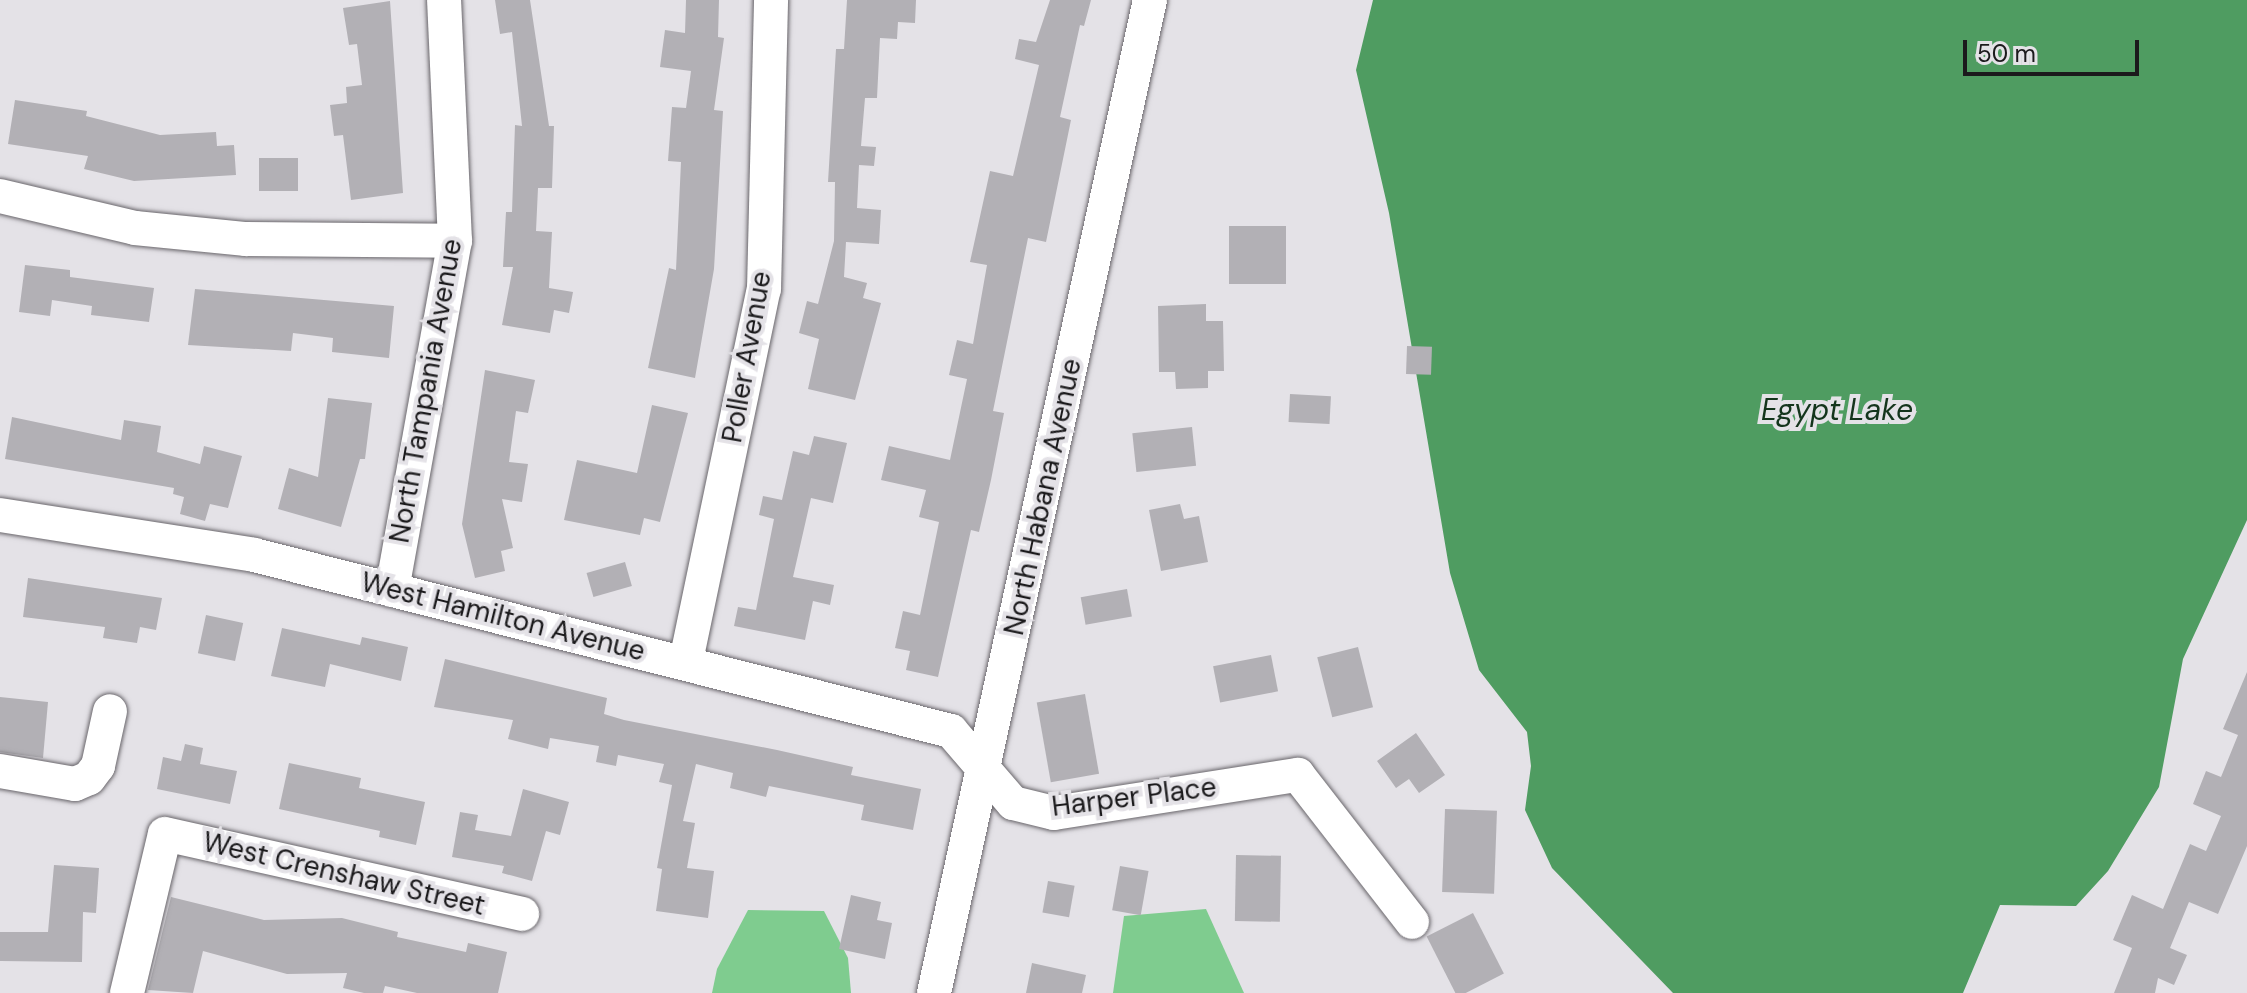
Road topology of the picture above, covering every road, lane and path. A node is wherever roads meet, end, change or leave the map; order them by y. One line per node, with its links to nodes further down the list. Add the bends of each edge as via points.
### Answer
1 (444, 0): 5 (street, North Tampania Avenue)
2 (771, 0): 8 (street, Poller Avenue, via 764,289)
3 (1150, 0): 10 (street, North Habana Avenue)
4 (0, 196): 5 (street, via 135,228 246,239)
5 (455, 241): 7 (street, North Tampania Avenue)
6 (0, 515): 7 (street, West Hamilton Avenue, via 254,555)
7 (392, 590): 8 (street, West Hamilton Avenue)
8 (686, 661): 10 (street, West Hamilton Avenue, via 951,731)
9 (110, 711): 11 (street, via 98,766 89,778 75,784)
10 (984, 770): 13 (street, Harper Place, via 1013,803 1054,813 1298,775); 15 (street, North Habana Avenue)
11 (0, 771)
12 (522, 914): 14 (street, West Crenshaw Street, via 165,834)
13 (1412, 922)
14 (127, 993)
15 (934, 993)

